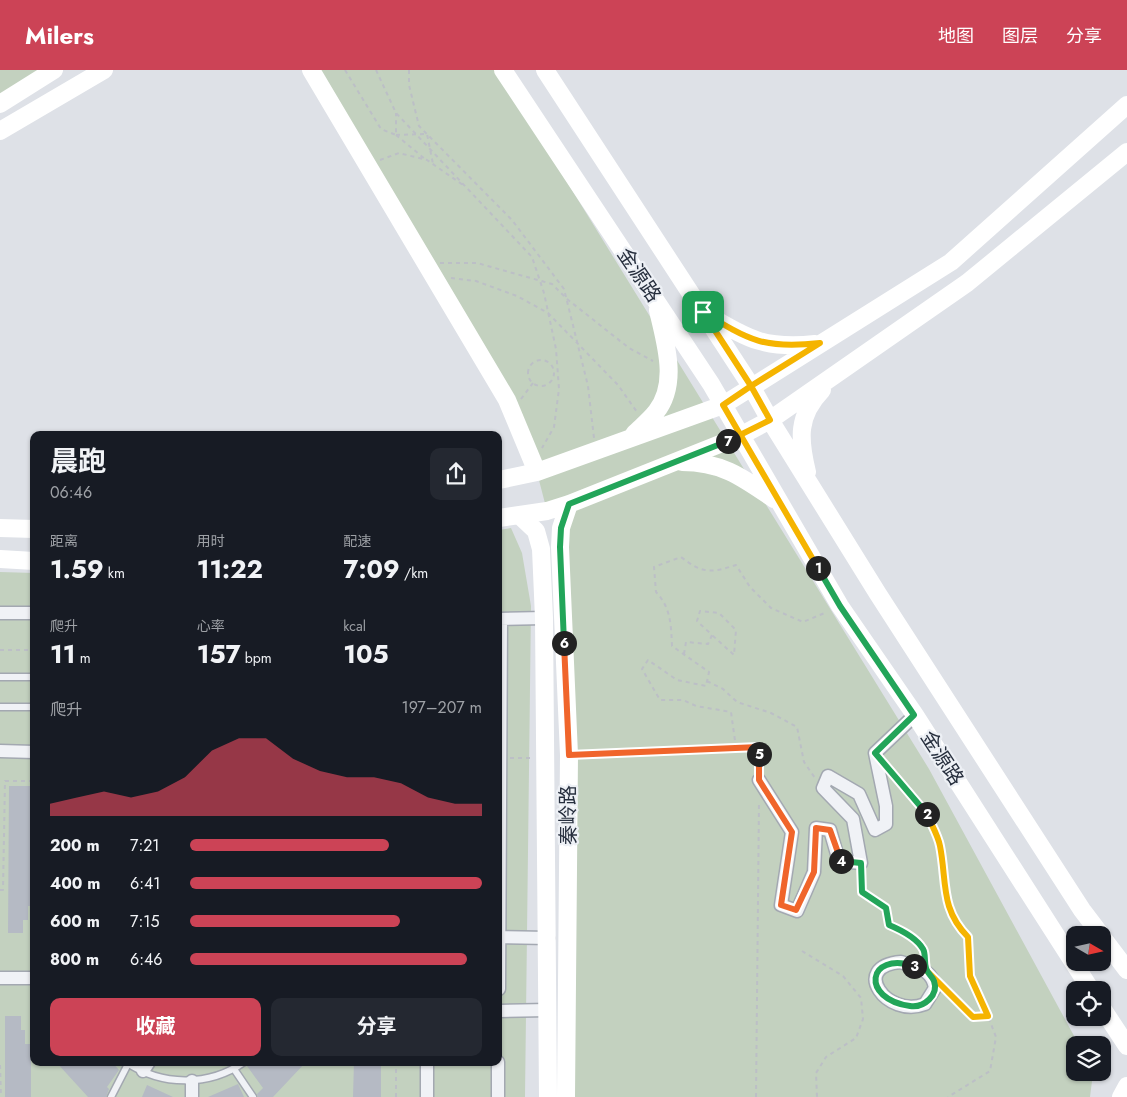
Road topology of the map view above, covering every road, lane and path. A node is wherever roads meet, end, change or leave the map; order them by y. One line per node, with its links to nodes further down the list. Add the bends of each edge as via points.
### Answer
1 (54, 70): 9 (main road)
2 (104, 70): 12 (main road)
3 (311, 70): 19 (main road)
4 (345, 70): 15 (path, via 381,129)
5 (376, 70): 11 (path)
6 (409, 70): 14 (path, via 409,85 419,126)
7 (503, 70): 25 (main road, 金源路)
8 (545, 70): 26 (main road, 金源路)
9 (0, 104)
10 (1127, 105): 28 (main road, via 951,262)
11 (396, 112): 13 (path); 15 (path)
12 (0, 132)
13 (416, 134): 14 (path); 15 (path); 16 (path)
14 (427, 134): 16 (path); 24 (path, via 512,220 564,289)
15 (396, 135): 18 (path)
16 (429, 148): 20 (path); 21 (path)
17 (1127, 152): 31 (main road, via 967,283)
18 (427, 160): 19 (path, via 398,153); 20 (path)
19 (367, 164): 22 (main road)
20 (433, 164): 21 (path)
21 (467, 188): 23 (path, via 532,257)
22 (429, 269): 23 (path, via 477,263); 27 (path, via 518,296); 42 (main road, via 507,400)
23 (540, 280): 24 (path, via 552,284); 27 (path)
24 (566, 299): 29 (path); 30 (path, via 629,348)
25 (656, 300): 35 (main road, 金源路); 39 (main road, via 669,360 666,392 657,412)
26 (703, 312): 28 (main road, via 748,338 769,344 787,347); 33 (main road, 金源路)
27 (548, 313): 29 (path); 42 (path, via 556,349 559,389 554,427)
28 (820, 343): 33 (main road)
29 (578, 347): 36 (path, via 618,385); 40 (path, via 588,386)
30 (656, 362)
31 (845, 367): 37 (main road); 44 (main road, via 820,392 803,416 800,443)
32 (533, 383): 32 (path, via 528,371 532,364 544,359 551,363 555,371 553,380 546,386); 34 (path)
33 (751, 386): 35 (main road); 37 (main road, 金源路)
34 (522, 397)
35 (723, 405): 38 (main road, 金源路); 39 (main road)
36 (640, 416)
37 (770, 420): 38 (main road); 44 (main road, 金源路)
38 (740, 436): 41 (main road); 45 (main road, 金源路)
39 (629, 438): 40 (main road)
40 (595, 450): 42 (main road)
41 (674, 462): 45 (main road, via 702,462 720,467 738,474); 46 (main road)
42 (536, 466): 43 (main road)
43 (502, 479)
44 (810, 484): 80 (main road, 金源路)
45 (779, 502): 53 (main road, 金源路)
46 (569, 504): 47 (main road); 72 (main road, 秦岭路, via 561,528 560,547)
47 (519, 515): 48 (main road); 56 (main road, 秦岭路, via 536,531 541,549)
48 (502, 518)
49 (0, 528): 50 (main road)
50 (30, 529)
51 (0, 559): 52 (main road)
52 (30, 561)
53 (840, 606): 61 (path, via 803,622 771,608 750,587 736,565 714,572 696,569 681,557 654,567 656,592 666,603 672,624 672,646); 67 (main road, 金源路)
54 (0, 613): 55 (street)
55 (30, 613)
56 (544, 618): 57 (street); 74 (main road, 秦岭路)
57 (502, 619)
58 (712, 635): 58 (path, via 698,622 700,611 719,613 736,630 734,655); 61 (path, via 708,644 686,642)
59 (0, 650): 60 (path)
60 (30, 650)
61 (684, 654): 64 (path, via 709,672)
62 (0, 677): 63 (lane)
63 (30, 677)
64 (707, 681): 68 (path, via 706,686 677,680 648,660 642,669 660,700 683,700 696,706 731,712); 77 (path, via 723,689 737,702 770,713 797,727 804,762)
65 (0, 707): 66 (lane)
66 (30, 707)
67 (914, 715): 71 (street); 88 (main road, 金源路)
68 (736, 748): 72 (path); 75 (path, via 759,747)
69 (0, 751): 70 (street)
70 (30, 752)
71 (875, 753): 77 (street, via 886,806 886,824 876,830 860,794 828,776); 91 (path, via 926,811 940,845 945,898 957,926 968,937 970,976)
72 (569, 755): 112 (main road, 秦岭路)
73 (502, 758): 74 (path)
74 (546, 758): 82 (main road, 秦岭路)
75 (759, 780): 78 (street, via 792,832 781,905 796,910 814,872 816,828 830,830 839,860); 113 (path)
76 (30, 781): 79 (path, via 5,781 3,890)
77 (823, 788): 78 (street, via 853,818)
78 (861, 863): 91 (path, via 862,892 886,908 889,925 908,933 924,950 930,975 973,1017)
79 (0, 890)
80 (1095, 926)
81 (502, 937): 82 (street)
82 (548, 938): 89 (main road, 秦岭路)
83 (1111, 948): 85 (main road, 金源路)
84 (802, 951): 114 (path, via 843,976 861,998 863,1019 856,1038 826,1057 816,1073)
85 (1127, 970)
86 (0, 978): 87 (street)
87 (30, 978)
88 (1085, 981)
89 (548, 1010): 90 (street); 111 (main road, 秦岭路)
90 (502, 1011)
91 (988, 1016): 115 (path, via 996,1037 990,1071)
92 (1111, 1022): 93 (main road)
93 (1127, 1046)
94 (0, 1065): 104 (path)
95 (126, 1066): 105 (lane)
96 (239, 1066): 101 (lane)
97 (396, 1066): 108 (path)
98 (427, 1066): 109 (street)
99 (498, 1066): 110 (street)
100 (146, 1067): 102 (lane, via 158,1078)
101 (234, 1070): 102 (lane); 107 (lane)
102 (192, 1081): 106 (street)
103 (1127, 1086): 116 (main road)
104 (1, 1097)
105 (111, 1097)
106 (192, 1097)
107 (253, 1097)
108 (396, 1097)
109 (427, 1097)
110 (498, 1097)
111 (548, 1097)
112 (566, 1097)
113 (756, 1097)
114 (817, 1097)
115 (948, 1097)
116 (1121, 1097)

